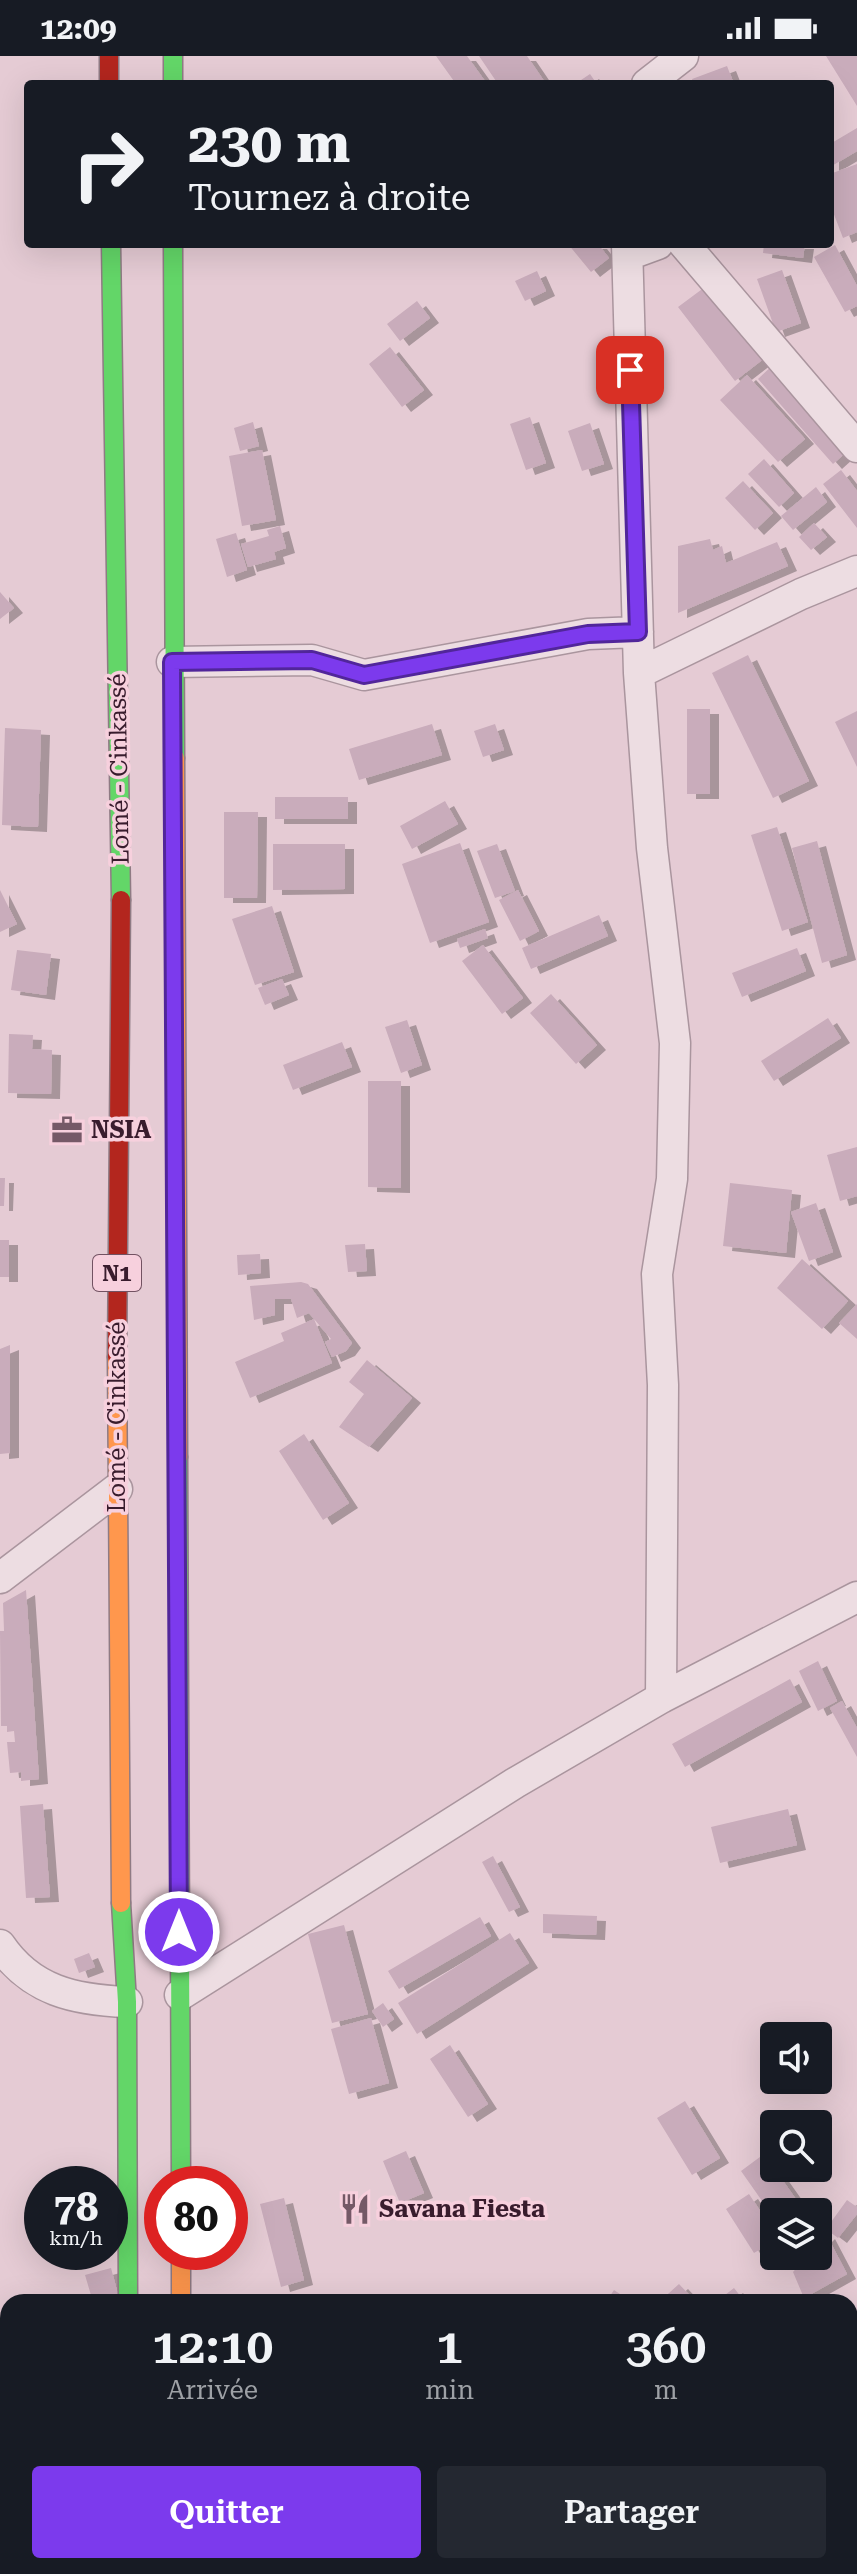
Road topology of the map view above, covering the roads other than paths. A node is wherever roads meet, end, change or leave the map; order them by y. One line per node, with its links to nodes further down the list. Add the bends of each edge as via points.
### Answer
1 (109, 56): 4 (highway)
2 (173, 56): 5 (highway)
3 (683, 56): 6 (street)
4 (109, 80)
5 (173, 80)
6 (652, 80)
7 (111, 248): 16 (highway, Lomé - Cinkassé / N1, via 115,635 129,834 117,1172)
8 (173, 248): 14 (highway, N1)
9 (687, 248): 11 (street)
10 (627, 249): 13 (street)
11 (857, 447)
12 (857, 571): 15 (street)
13 (638, 632): 14 (street, via 588,634 364,675 312,660); 15 (street)
14 (172, 662): 21 (highway, N1, via 168,831)
15 (639, 673): 19 (street, via 652,848 675,1043 672,1179 657,1274 663,1385)
16 (117, 1489): 17 (street); 22 (highway, Lomé - Cinkassé / N1, via 118,1850)
17 (0, 1578)
18 (857, 1597): 19 (street)
19 (661, 1698): 21 (street)
20 (0, 1945): 22 (street, via 11,1961 48,1987 79,2000)
21 (173, 1996): 23 (highway, N1)
22 (134, 2001): 25 (highway, Lomé - Cinkassé / N1)
23 (180, 2166)
24 (181, 2270): 26 (highway)
25 (128, 2294)
26 (181, 2294)

